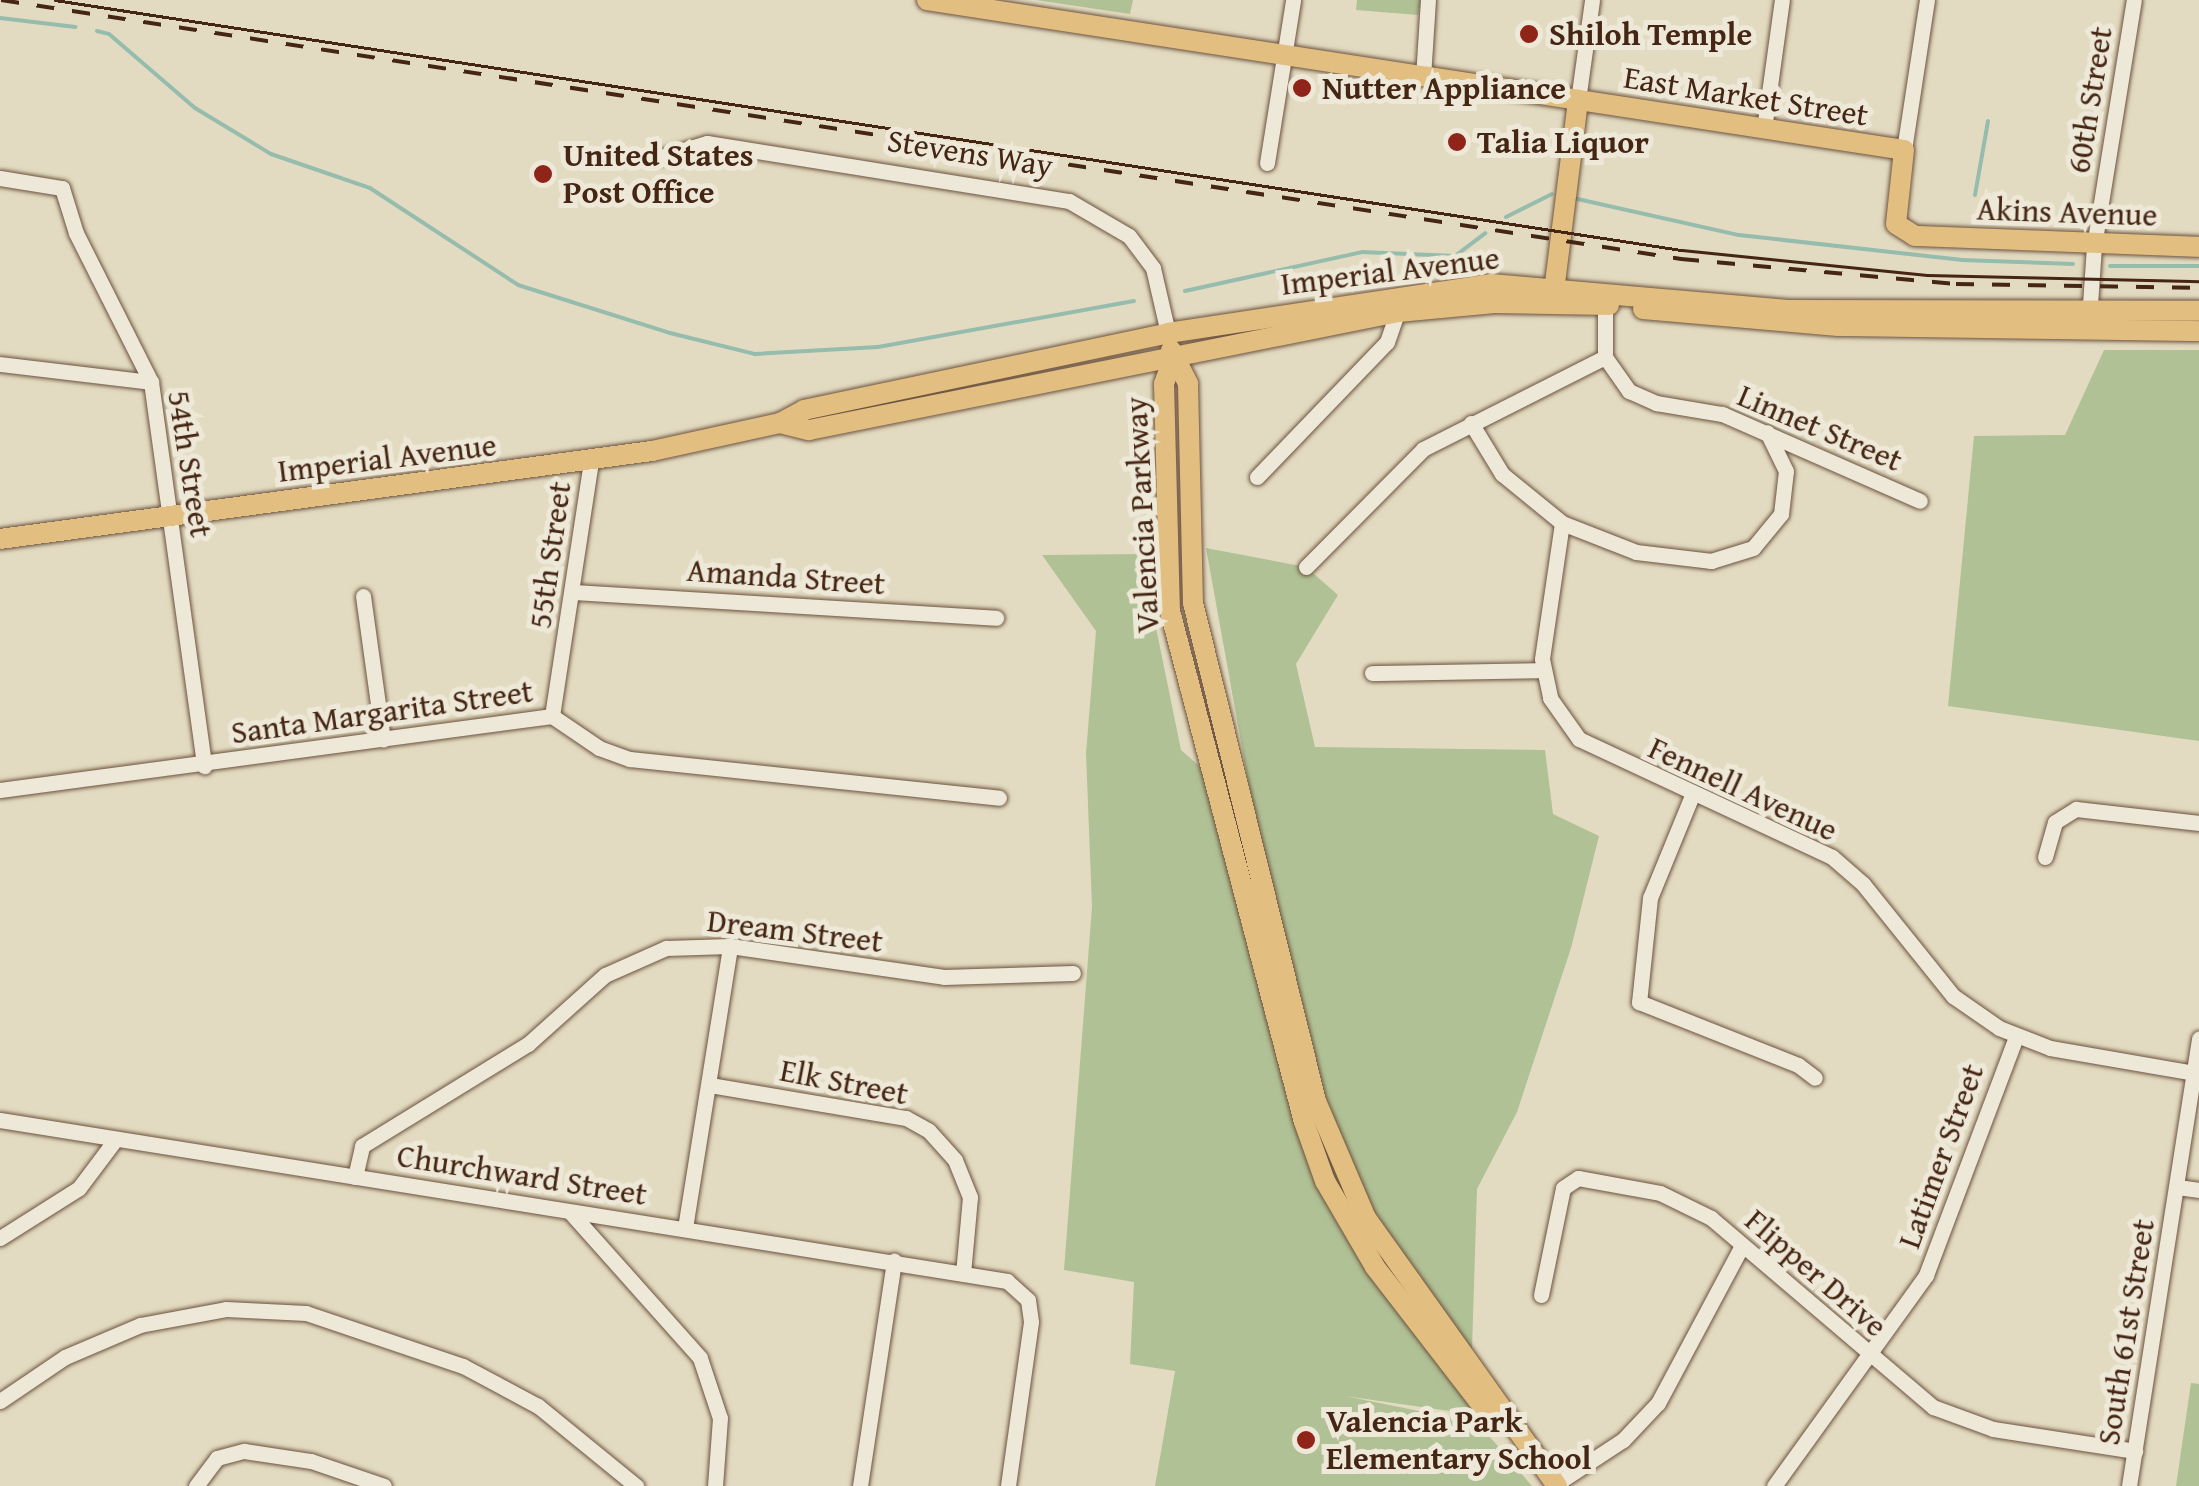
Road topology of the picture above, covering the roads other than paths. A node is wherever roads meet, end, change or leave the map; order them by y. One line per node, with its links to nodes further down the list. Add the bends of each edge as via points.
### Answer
1 (927, 0): 8 (main road, East Market Street)
2 (1293, 0): 8 (street)
3 (1428, 0): 9 (street)
4 (1592, 0): 10 (street)
5 (1782, 0): 11 (street)
6 (1927, 0): 12 (street)
7 (2134, 0): 16 (street, 60th Street)
8 (1285, 54): 9 (main road, East Market Street); 14 (street)
9 (1423, 77): 10 (main road, East Market Street)
10 (1578, 100): 11 (main road, East Market Street); 18 (main road)
11 (1764, 129): 12 (main road, East Market Street)
12 (1904, 150): 16 (main road, Akins Avenue, via 1896,224 1915,236)
13 (661, 157): 24 (street, Stevens Way, via 707,142 1028,190 1079,206 1129,236 1153,268)
14 (1267, 163)
15 (0, 178): 28 (street, 54th Street, via 62,188 76,233)
16 (2094, 246): 17 (main road, Akins Avenue); 22 (street, 60th Street)
17 (2199, 247)
18 (1554, 293): 19 (main road, Imperial Avenue); 20 (main road, Imperial Avenue)
19 (1604, 297): 22 (main road, Imperial Avenue); 25 (street)
20 (1399, 303): 24 (main road, Imperial Avenue); 26 (main road, Imperial Avenue); 33 (street, via 1387,342)
21 (2199, 312): 22 (main road, Imperial Avenue)
22 (2089, 320): 23 (main road, Imperial Avenue)
23 (2199, 331)
24 (1168, 333): 26 (main road, Stevens Way); 29 (main road, Imperial Avenue, via 804,410)
25 (1605, 357): 30 (street); 31 (street, Linnet Street, via 1638,396 1722,414)
26 (1173, 359): 29 (main road, Imperial Avenue, via 809,430); 74 (main road, Valencia Parkway, via 1164,384 1170,611 1304,1122 1325,1180 1375,1267 1487,1412 1508,1421)
27 (0, 364): 28 (street)
28 (151, 382): 35 (street, 54th Street)
29 (780, 423): 32 (main road, Imperial Avenue)
30 (1471, 423): 36 (street, via 1502,474); 38 (street, via 1422,449)
31 (1767, 432): 34 (street, Linnet Street); 36 (street, via 1783,460 1784,504 1769,533 1743,553 1712,560 1636,552)
32 (591, 462): 35 (main road, Imperial Avenue); 39 (street, 55th Street)
33 (1257, 477)
34 (1920, 501)
35 (171, 516): 37 (main road, Imperial Avenue); 46 (street, 54th Street)
36 (1562, 524): 42 (street)
37 (0, 539)
38 (1306, 567)
39 (573, 592): 41 (street, Amanda Street); 44 (street, 55th Street)
40 (364, 596): 45 (street)
41 (996, 618)
42 (1543, 670): 43 (street); 48 (street, Fennell Avenue, via 1564,723 1598,753)
43 (1372, 673)
44 (552, 716): 45 (street, Santa Margarita Street); 49 (street, Santa Margarita Street, via 598,748 630,758)
45 (383, 740): 46 (street, Santa Margarita Street)
46 (204, 766): 47 (street, Santa Margarita Street)
47 (0, 790)
48 (1693, 793): 54 (street, Fennell Avenue, via 1832,858 1863,884 1953,996); 57 (street, via 1650,898 1640,1002 1798,1065)
49 (999, 798)
50 (2199, 823): 51 (street, via 2076,809 2055,822)
51 (2045, 857)
52 (730, 946): 53 (street, Dream Street, via 944,977); 58 (street); 61 (street, Dream Street, via 666,948 605,975 528,1044 362,1146)
53 (1073, 974)
54 (2016, 1037): 56 (street, Fennell Avenue); 71 (street, Latimer Street, via 1941,1246)
55 (2199, 1038): 56 (street, South 61st Street)
56 (2194, 1073): 62 (street, South 61st Street)
57 (1815, 1078)
58 (710, 1085): 65 (street); 69 (street, Elk Street, via 906,1118 928,1131 956,1160 970,1197)
59 (0, 1120): 60 (street, Churchward Street)
60 (115, 1140): 61 (street, Churchward Street); 66 (street, via 79,1188)
61 (354, 1176): 64 (street, Churchward Street)
62 (2178, 1186): 63 (street); 73 (street, South 61st Street)
63 (2199, 1190)
64 (570, 1212): 65 (street, Churchward Street); 78 (street, via 700,1358 720,1418)
65 (685, 1228): 68 (street, Churchward Street)
66 (0, 1238)
67 (1742, 1246): 70 (street, Flipper Drive, via 1687,1203 1578,1178 1555,1204); 71 (street, Flipper Drive); 74 (street, via 1658,1404 1624,1440)
68 (894, 1260): 69 (street, Churchward Street); 79 (street)
69 (964, 1274): 80 (street, Churchward Street, via 1006,1281 1028,1300 1031,1322)
70 (1541, 1295)
71 (1871, 1356): 73 (street, Flipper Drive, via 1958,1419); 81 (street, Latimer Street)
72 (0, 1401): 77 (street, via 66,1357 152,1322 244,1308 306,1313 416,1345 492,1381 584,1439)
73 (2135, 1451): 82 (street, South 61st Street)
74 (1556, 1485)
75 (196, 1486): 76 (street, via 218,1458 244,1451 311,1461)
76 (384, 1486)
77 (636, 1486)
78 (715, 1486)
79 (860, 1486)
80 (1008, 1486)
81 (1774, 1486)
82 (2129, 1486)

